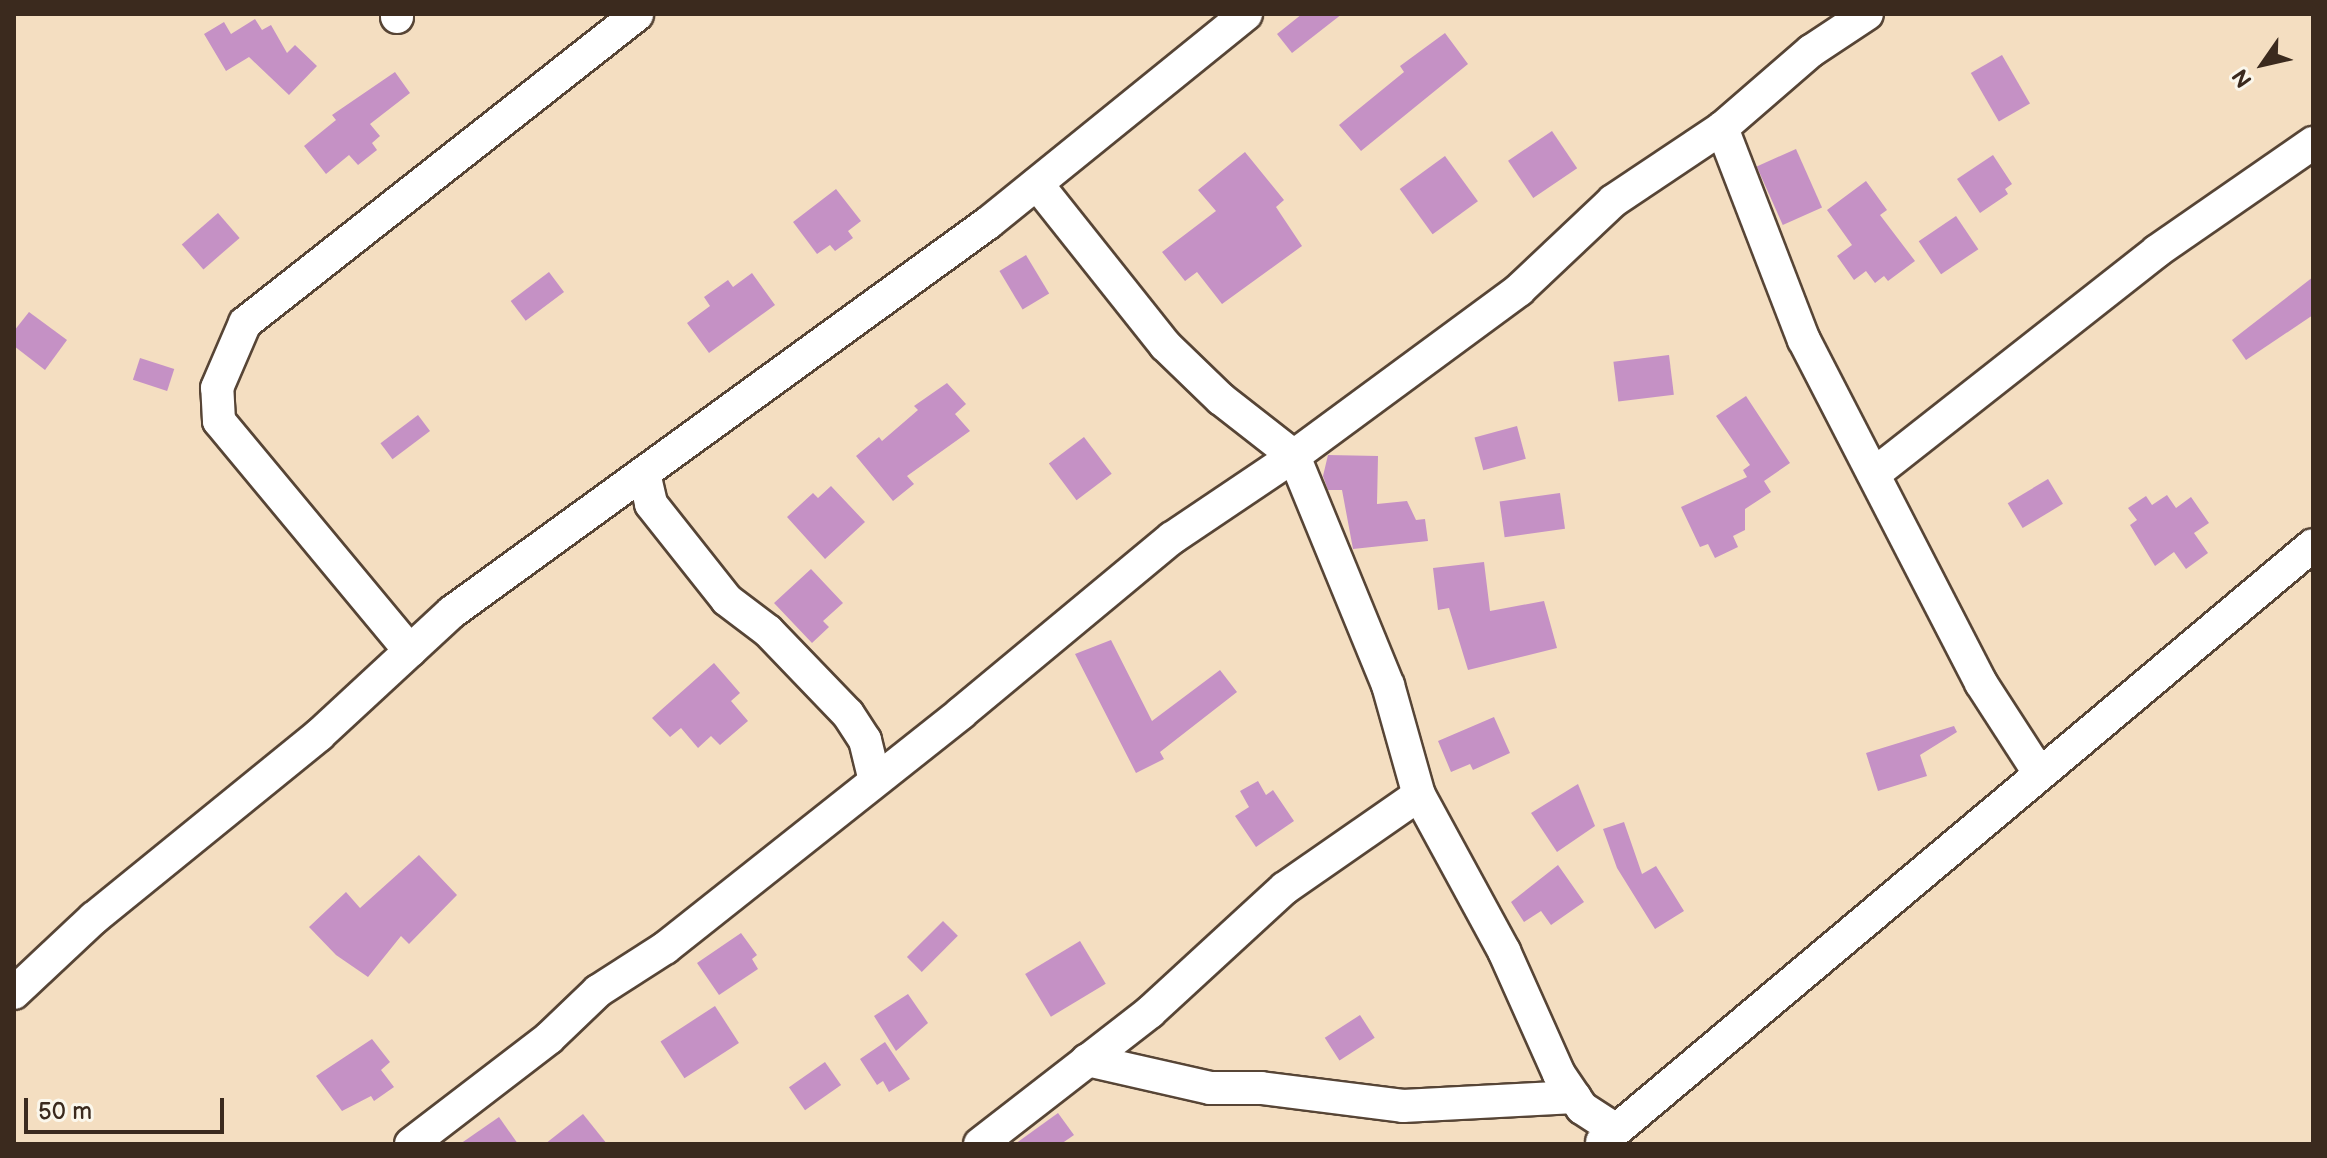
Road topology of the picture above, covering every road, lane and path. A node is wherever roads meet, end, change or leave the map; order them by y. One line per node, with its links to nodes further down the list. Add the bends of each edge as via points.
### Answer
1 (637, 14): 11 (street, via 245,323 217,388 219,421)
2 (1246, 14): 6 (street)
3 (1867, 14): 4 (street, via 1811,51)
4 (1722, 128): 7 (street, via 1613,201 1519,290); 9 (street, via 1804,340)
5 (2313, 143): 9 (street, via 2157,251)
6 (1037, 184): 7 (street, via 1165,345 1221,399); 8 (street)
7 (1294, 456): 13 (street, via 1172,538); 14 (street, via 1388,685)
8 (644, 473): 11 (street, via 452,612); 13 (street, via 651,504 727,600 768,631 848,714 865,740)
9 (1874, 474): 12 (street, via 1981,683)
10 (2313, 545): 12 (street)
11 (410, 651): 15 (street, via 319,735 94,918)
12 (2038, 771): 18 (street)
13 (875, 781): 19 (street, via 665,948 598,991 549,1038)
14 (1419, 795): 16 (street, via 1285,888 1150,1012); 17 (street)
15 (14, 993)
16 (1087, 1060): 17 (street, via 1210,1088 1261,1088 1403,1106); 20 (street)
17 (1575, 1097): 18 (street)
18 (1608, 1137)
19 (411, 1144)
20 (980, 1144)

